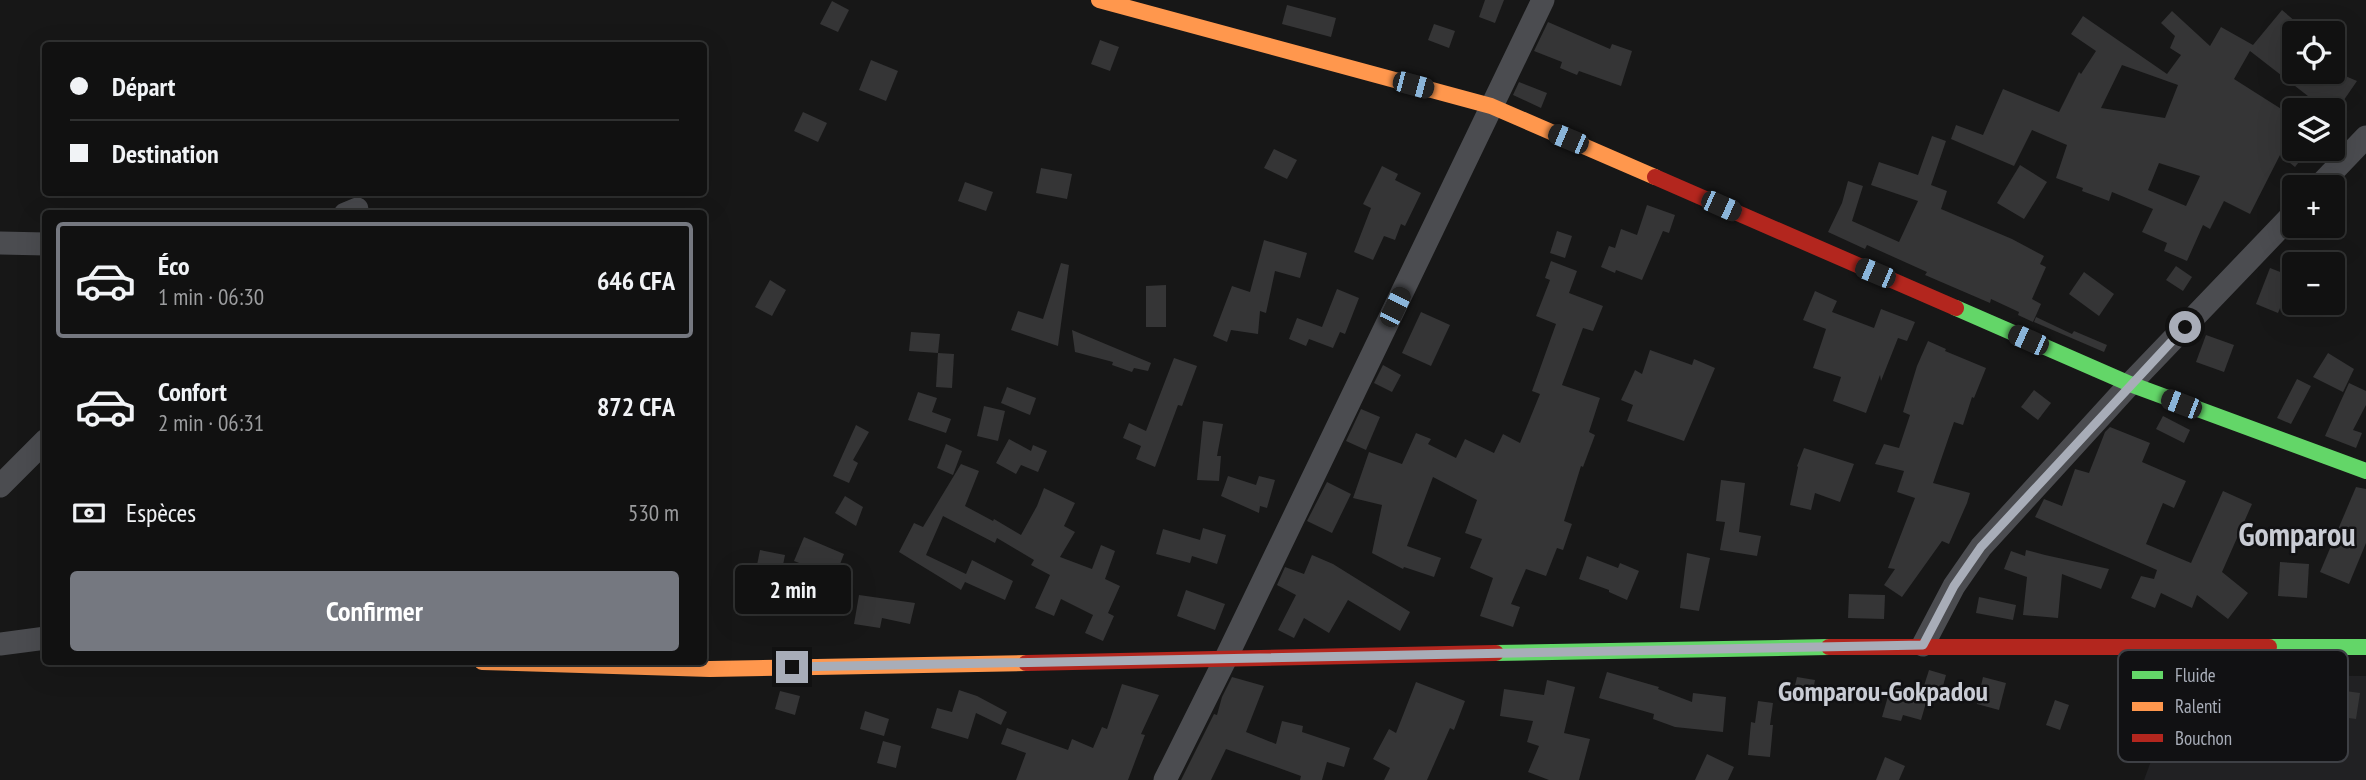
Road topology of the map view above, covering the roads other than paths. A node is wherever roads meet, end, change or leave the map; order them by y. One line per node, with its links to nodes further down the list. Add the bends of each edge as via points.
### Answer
1 (1099, 0): 3 (street)
2 (1544, 0): 3 (street)
3 (1491, 106): 9 (street); 17 (street)
4 (2366, 137): 5 (street)
5 (2330, 175)
6 (2282, 225): 9 (street)
7 (0, 243): 8 (street)
8 (42, 244)
9 (2130, 384): 11 (street); 15 (street, via 1981,547)
10 (42, 444): 12 (street)
11 (2366, 471)
12 (0, 486)
13 (42, 639): 14 (street)
14 (0, 644)
15 (1923, 645): 16 (street); 17 (street)
16 (2366, 647)
17 (1226, 658): 18 (street, via 710,669); 19 (street)
18 (543, 665)
19 (1164, 780)

